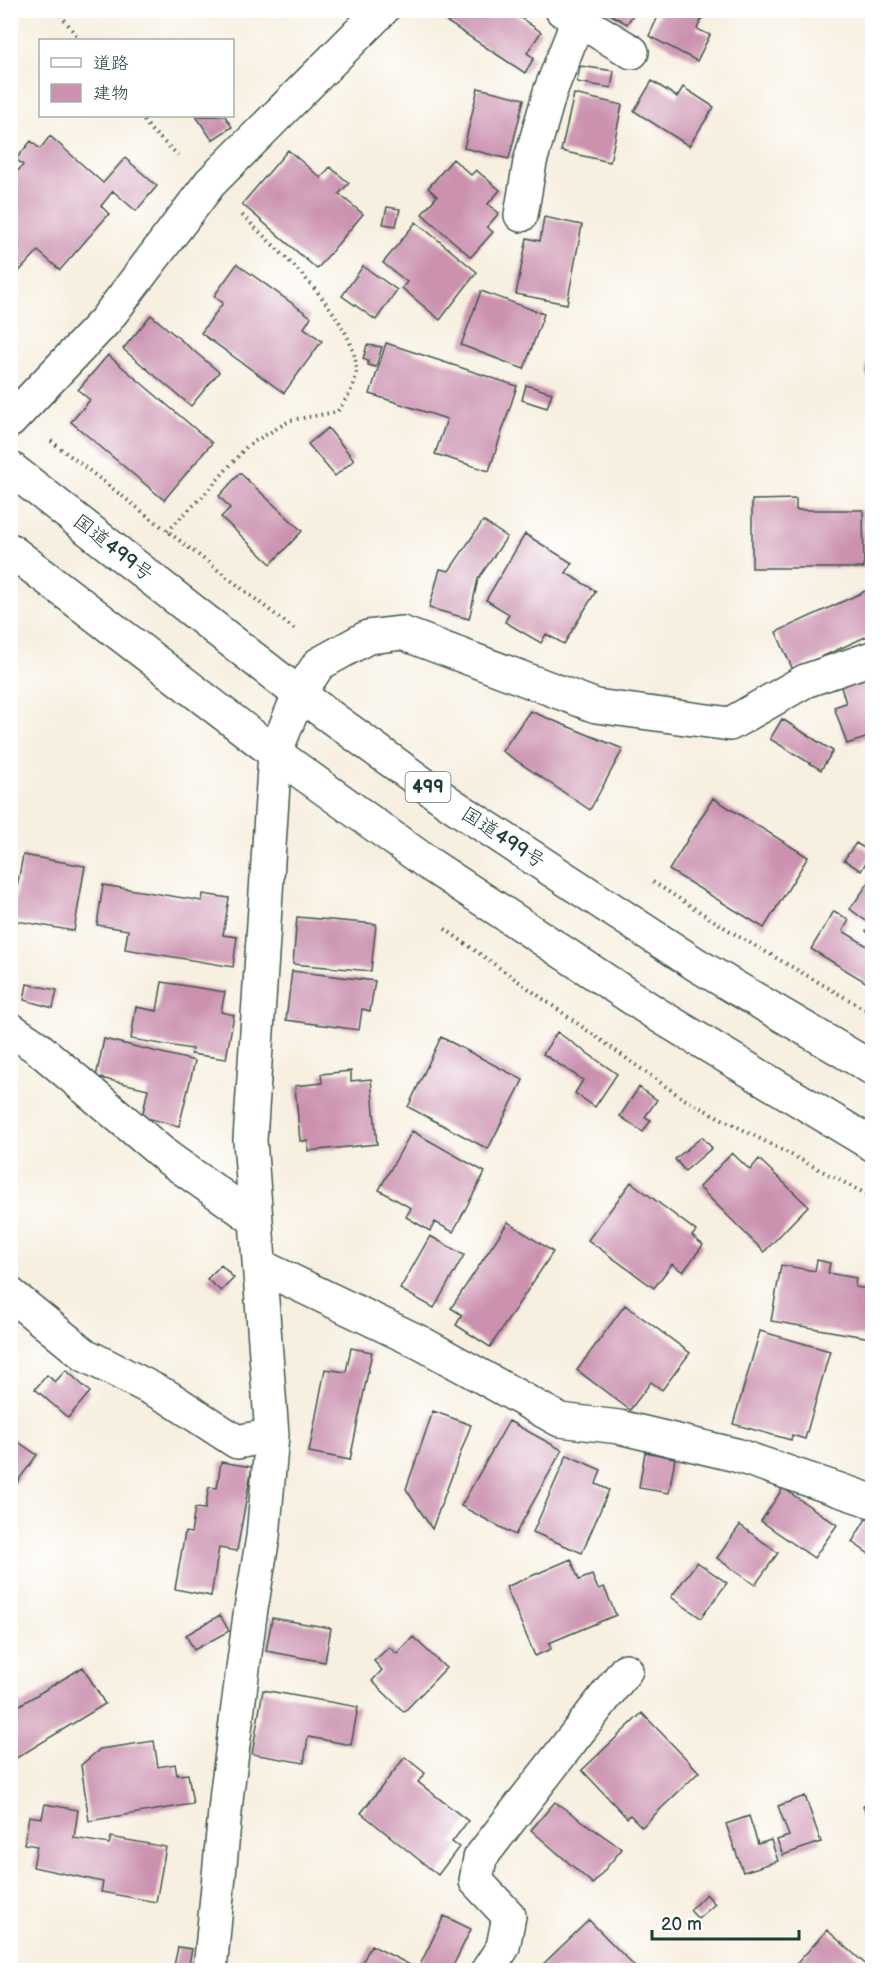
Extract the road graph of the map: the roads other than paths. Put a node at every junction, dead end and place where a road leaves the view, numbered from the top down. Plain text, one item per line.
1 (382, 10) edge
2 (570, 15) edge
3 (632, 52) dead end
4 (521, 215) dead end
5 (14, 418) edge
6 (10, 468) edge
7 (10, 550) edge
8 (873, 658) edge
9 (299, 693) junction
10 (275, 753) junction
11 (10, 1029) edge
12 (873, 1068) edge
13 (873, 1144) edge
14 (256, 1220) junction
15 (260, 1266) junction
16 (10, 1294) edge
17 (272, 1435) junction
18 (873, 1501) edge
19 (626, 1670) dead end
20 (210, 1971) edge
21 (488, 1971) edge

1 - 5 main road
2 - 3 main road
2 - 4 main road
6 - 9 main road, 国道499号 / 499
7 - 10 main road
8 - 9 main road
9 - 10 main road
9 - 12 main road, 国道499号 / 499
10 - 13 main road
10 - 14 main road
11 - 14 main road
14 - 15 main road
15 - 17 main road
15 - 18 main road
16 - 17 main road
17 - 20 main road
19 - 21 main road

